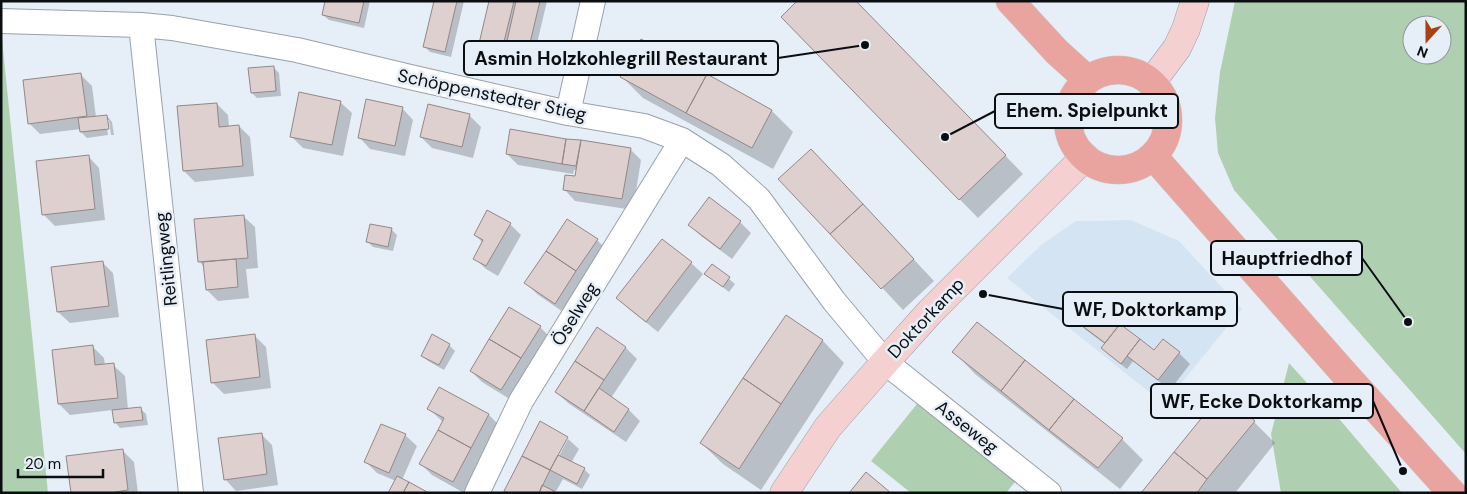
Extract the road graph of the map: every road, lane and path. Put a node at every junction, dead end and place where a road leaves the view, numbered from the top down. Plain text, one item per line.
1 (593, 1) edge
2 (1010, 1) edge
3 (1195, 1) edge
4 (5, 14) edge
5 (141, 25) junction
6 (1088, 80) junction
7 (1152, 83) junction
8 (568, 113) junction
9 (682, 140) junction
10 (1153, 156) junction
11 (1085, 158) junction
12 (884, 362) junction
13 (191, 493) edge
14 (477, 493) edge
15 (784, 493) edge
16 (1049, 493) edge
17 (1452, 493) edge

1 - 8 street
2 - 6 main road
3 - 7 street
4 - 5 street, Schöppenstedter Stieg
5 - 8 street, Schöppenstedter Stieg
5 - 13 street, Reitlingweg
6 - 7 main road
6 - 11 main road
7 - 10 main road
8 - 9 street, Schöppenstedter Stieg
9 - 12 street, Schöppenstedter Stieg
9 - 14 street, Öselweg
10 - 11 main road
10 - 17 main road
11 - 12 street, Doktorkamp
12 - 15 street, Doktorkamp
12 - 16 street, Asseweg

